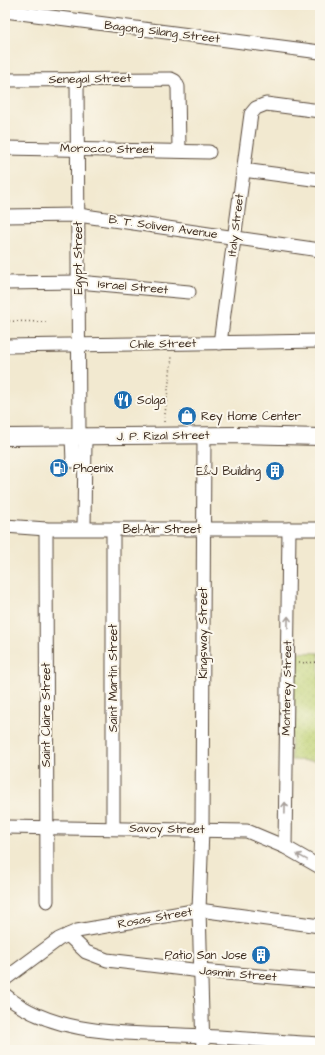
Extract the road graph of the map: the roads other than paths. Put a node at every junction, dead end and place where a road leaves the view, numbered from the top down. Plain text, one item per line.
1 (5, 11) edge
2 (320, 52) edge
3 (77, 79) junction
4 (5, 80) edge
5 (320, 111) edge
6 (5, 148) edge
7 (78, 148) junction
8 (179, 150) junction
9 (209, 152) dead end
10 (243, 170) junction
11 (320, 180) edge
12 (78, 215) junction
13 (5, 216) edge
14 (235, 237) junction
15 (320, 250) edge
16 (78, 282) junction
17 (5, 283) edge
18 (189, 292) dead end
19 (320, 341) edge
20 (220, 343) junction
21 (5, 346) edge
22 (79, 346) junction
23 (204, 436) junction
24 (5, 437) edge
25 (320, 437) edge
26 (79, 438) junction
27 (5, 526) edge
28 (46, 528) junction
29 (84, 528) junction
30 (113, 528) junction
31 (203, 528) junction
32 (289, 529) junction
33 (320, 529) edge
34 (5, 827) edge
35 (46, 827) junction
36 (113, 828) junction
37 (202, 830) junction
38 (285, 847) junction
39 (320, 867) edge
40 (47, 901) dead end
41 (200, 910) junction
42 (320, 926) edge
43 (68, 935) junction
44 (201, 971) junction
45 (5, 979) edge
46 (320, 981) edge
47 (5, 995) edge
48 (203, 1036) junction
49 (320, 1044) edge
50 (203, 1050) edge

1 - 2 street, Bagong Silang Street
3 - 4 street, Senegal Street
3 - 7 street, Egypt Street
3 - 8 street, Senegal Street
5 - 10 street, Italy Street
6 - 7 street, Morocco Street
7 - 8 street, Morocco Street
7 - 12 street, Egypt Street
8 - 9 street, Morocco Street
10 - 11 street
10 - 14 street, Italy Street
12 - 13 street, B. T. Soliven Avenue
12 - 14 street, B. T. Soliven Avenue
12 - 16 street, Egypt Street
14 - 15 street, B. T. Soliven Avenue
14 - 20 street, Italy Street
16 - 17 street, Israel Street
16 - 18 street, Israel Street
16 - 22 street, Egypt Street
19 - 20 street, Chile Street
20 - 22 street, Chile Street
21 - 22 street, Chile Street
22 - 26 street, Egypt Street
23 - 25 main road, J. P. Rizal Street
23 - 26 main road, J. P. Rizal Street
23 - 31 street, Kingsway Street
24 - 26 main road, J. P. Rizal Street
26 - 29 street, Egypt Street
27 - 28 street, Bel-Air Street
28 - 29 street, Bel-Air Street
28 - 35 street, Saint Claire Street
29 - 30 street, Bel-Air Street
30 - 31 street, Bel-Air Street
30 - 36 street, Saint Martin Street
31 - 32 street, Bel-Air Street
31 - 37 street, Kingsway Street
32 - 33 street, Bel-Air Street
38 -> 32 street, Monterey Street
34 - 35 street, Savoy Street
35 - 36 street, Savoy Street
35 - 40 street, Saint Claire Street
36 - 37 street, Savoy Street
37 - 38 street, Savoy Street
37 - 41 street, Kingsway Street
39 -> 38 street, Savoy Street
41 - 42 street, Rosas Street
41 - 43 street, Rosas Street
41 - 44 street, Kingsway Street
43 - 44 street, Jasmin Street
43 - 45 street, Rosas Street
44 - 46 street, Jasmin Street
44 - 48 street, Kingsway Street
47 - 48 street
48 - 49 street
48 - 50 street, Kingsway Street

